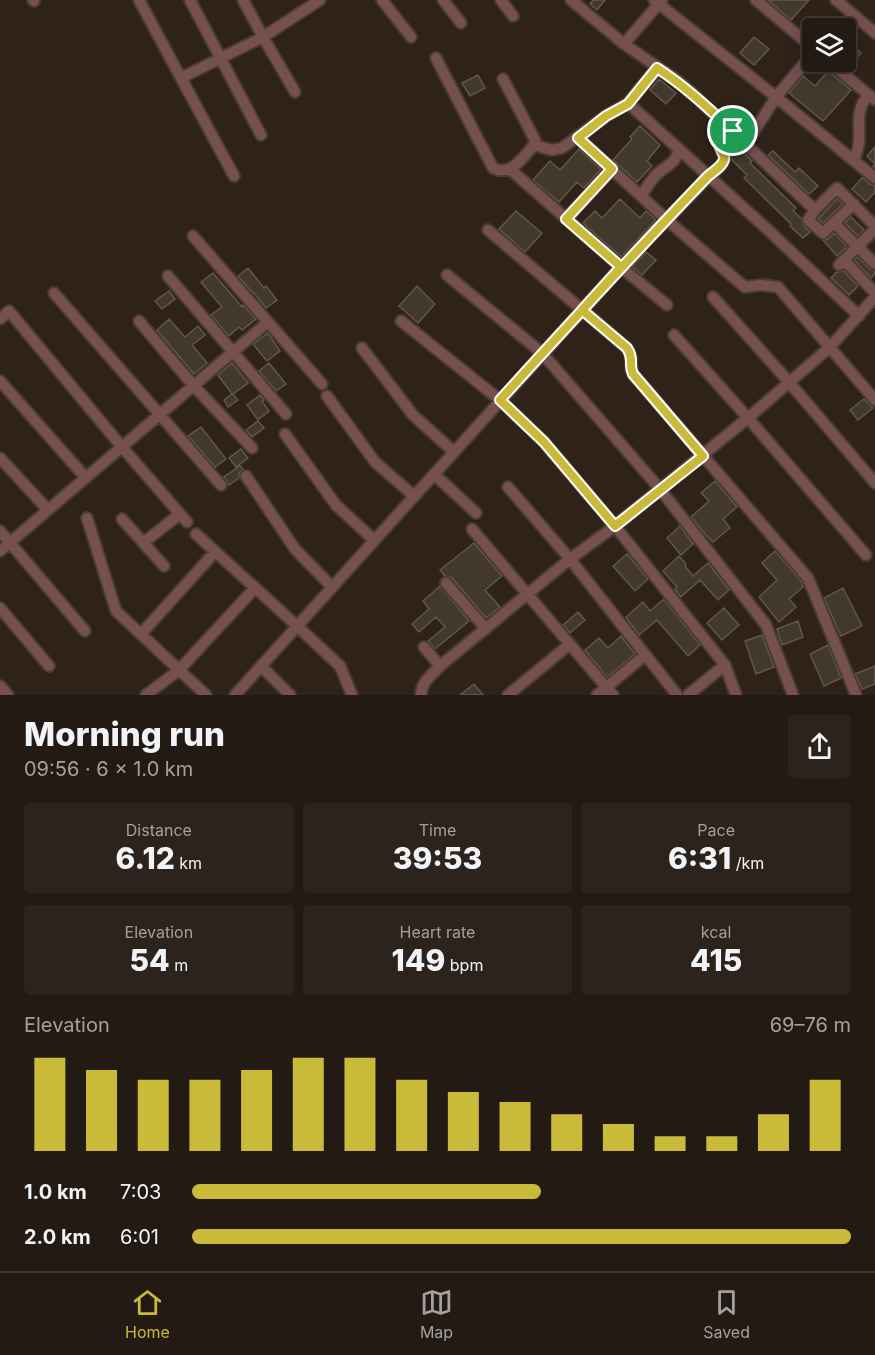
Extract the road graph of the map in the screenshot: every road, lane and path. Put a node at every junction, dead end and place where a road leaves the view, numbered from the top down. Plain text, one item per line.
1 (139, 0) edge
2 (190, 0) edge
3 (243, 0) edge
4 (320, 0) edge
5 (382, 0) edge
6 (443, 0) edge
7 (501, 0) edge
8 (571, 0) edge
9 (756, 0) edge
10 (836, 0) edge
11 (658, 1) edge
12 (513, 16) dead end
13 (854, 16) junction
14 (852, 18) edge
15 (461, 22) dead end
16 (875, 33) edge
17 (263, 37) junction
18 (411, 37) dead end
19 (802, 39) edge
20 (624, 44) junction
21 (222, 58) junction
22 (436, 58) dead end
23 (802, 66) edge
24 (657, 68) junction
25 (841, 72) edge
26 (181, 78) junction
27 (502, 79) dead end
28 (295, 92) dead end
29 (776, 97) junction
30 (872, 97) edge
31 (628, 104) junction
32 (733, 131) junction
33 (261, 135) dead end
34 (578, 138) junction
35 (746, 144) junction
36 (534, 145) junction
37 (680, 150) junction
38 (854, 162) junction
39 (612, 169) junction
40 (511, 170) junction
41 (234, 176) dead end
42 (708, 176) junction
43 (875, 178) edge
44 (641, 196) junction
45 (854, 204) junction
46 (814, 210) junction
47 (566, 219) junction
48 (666, 219) junction
49 (834, 223) junction
50 (875, 227) edge
51 (488, 230) dead end
52 (193, 236) dead end
53 (857, 247) junction
54 (875, 264) edge
55 (621, 267) junction
56 (447, 275) dead end
57 (168, 276) dead end
58 (54, 293) dead end
59 (875, 295) edge
60 (713, 297) dead end
61 (667, 305) dead end
62 (582, 310) junction
63 (859, 316) junction
64 (0, 319) edge
65 (139, 321) dead end
66 (402, 321) dead end
67 (268, 322) junction
68 (674, 335) dead end
69 (830, 347) junction
70 (362, 348) dead end
71 (233, 352) junction
72 (542, 353) junction
73 (0, 381) edge
74 (789, 382) junction
75 (322, 384) dead end
76 (193, 385) junction
77 (327, 396) dead end
78 (500, 400) junction
79 (875, 400) edge
80 (160, 414) junction
81 (286, 414) dead end
82 (748, 418) junction
83 (285, 435) dead end
84 (122, 447) junction
85 (252, 448) dead end
86 (454, 452) junction
87 (703, 456) junction
88 (0, 458) edge
89 (434, 474) junction
90 (246, 476) dead end
91 (86, 478) junction
92 (875, 483) edge
93 (221, 485) dead end
94 (508, 487) dead end
95 (660, 489) junction
96 (414, 496) junction
97 (48, 510) junction
98 (476, 513) dead end
99 (87, 518) dead end
100 (122, 519) dead end
101 (615, 526) junction
102 (472, 529) dead end
103 (0, 531) edge
104 (196, 534) dead end
105 (374, 540) junction
106 (10, 542) junction
107 (143, 543) junction
108 (0, 551) edge
109 (215, 552) junction
110 (866, 555) dead end
111 (570, 560) junction
112 (164, 566) dead end
113 (446, 583) dead end
114 (332, 587) junction
115 (255, 588) junction
116 (528, 594) junction
117 (0, 608) edge
118 (297, 626) junction
119 (486, 629) junction
120 (85, 631) dead end
121 (141, 634) junction
122 (570, 644) junction
123 (424, 647) dead end
124 (645, 655) junction
125 (724, 665) junction
126 (49, 666) dead end
127 (261, 666) junction
128 (440, 666) junction
129 (179, 670) junction
130 (0, 686) edge
131 (610, 691) edge
132 (8, 695) edge
133 (146, 695) edge
134 (207, 695) edge
135 (235, 695) edge
136 (290, 695) edge
137 (352, 695) edge
138 (421, 695) edge
139 (507, 695) edge
140 (597, 695) edge
141 (677, 695) edge
142 (688, 695) edge
143 (736, 695) edge
144 (793, 695) edge
145 (856, 695) edge

1 - 26 street
2 - 21 street
3 - 17 street
4 - 17 street
5 - 18 street
6 - 15 street
7 - 12 street
8 - 20 street
9 - 19 street
10 - 13 street
11 - 20 street
11 - 29 street
13 - 14 street
13 - 16 street
17 - 21 street
17 - 28 street
20 - 24 street
21 - 26 street
21 - 33 street
22 - 40 street
23 - 29 street
24 - 31 street
24 - 32 street
25 - 30 street
26 - 41 street
27 - 36 street
29 - 35 street
29 - 38 street
30 - 38 street
31 - 34 street
31 - 37 street
32 - 35 street
32 - 42 street
34 - 36 street
34 - 39 street
35 - 46 street
36 - 40 street
37 - 42 street
37 - 44 street
38 - 43 street
39 - 44 street
39 - 47 street
40 - 47 street
42 - 48 street
42 - 63 street
44 - 48 street
45 - 46 street
45 - 49 street
45 - 50 street
46 - 49 street
47 - 55 street
48 - 55 street
48 - 69 street
49 - 53 street
50 - 53 street
51 - 62 street
52 - 67 street
53 - 54 street
53 - 59 street
55 - 61 street
55 - 62 street
56 - 72 street
57 - 71 street
58 - 80 street
59 - 63 street
60 - 74 street
62 - 72 street
62 - 87 street
63 - 69 street
64 - 84 street
65 - 76 street
66 - 78 street
67 - 71 street
67 - 75 street
68 - 82 street
69 - 74 street
69 - 79 street
70 - 86 street
71 - 76 street
71 - 81 street
72 - 78 street
72 - 95 street
73 - 91 street
74 - 82 street
74 - 92 street
76 - 80 street
76 - 85 street
77 - 96 street
78 - 86 street
78 - 101 street
80 - 84 street
80 - 93 street
82 - 87 street
82 - 110 street
83 - 105 street
84 - 91 street
84 - 107 street
86 - 89 street
87 - 95 street
87 - 145 street
88 - 97 street
89 - 96 street
89 - 98 street
90 - 114 street
91 - 97 street
94 - 111 street
95 - 101 street
95 - 144 street
96 - 105 street
97 - 106 street
99 - 121 street
100 - 107 street
101 - 111 street
101 - 125 street
102 - 116 street
103 - 106 street
104 - 109 street
105 - 114 street
106 - 108 street
106 - 120 street
107 - 112 street
109 - 115 street
109 - 121 street
111 - 116 street
111 - 124 street
113 - 119 street
114 - 118 street
115 - 118 street
115 - 129 street
116 - 119 street
116 - 122 street
117 - 126 street
118 - 127 street
118 - 137 street
119 - 128 street
121 - 129 street
122 - 131 street
122 - 139 street
123 - 128 street
124 - 131 street
124 - 141 street
125 - 142 street
125 - 143 street
127 - 135 street
127 - 136 street
128 - 138 street
129 - 133 street
129 - 134 street
130 - 132 street
131 - 140 street

